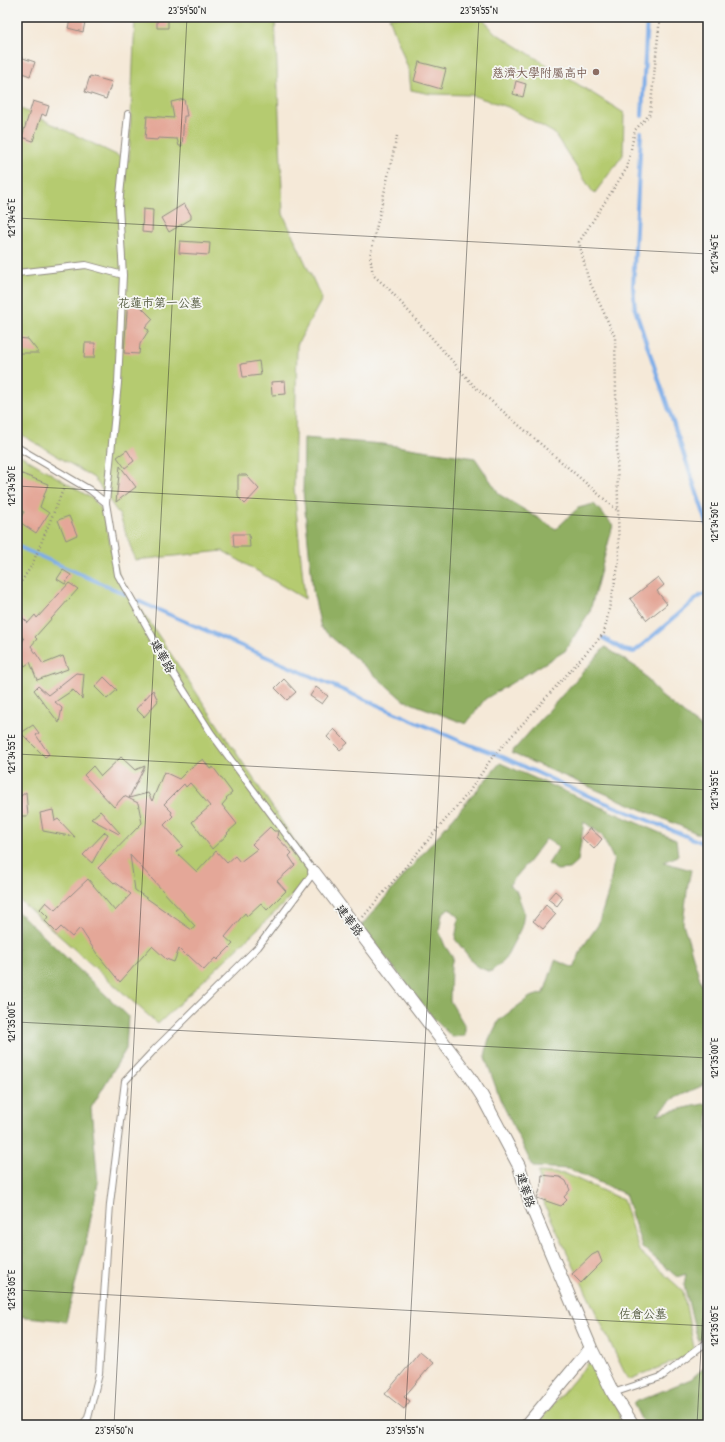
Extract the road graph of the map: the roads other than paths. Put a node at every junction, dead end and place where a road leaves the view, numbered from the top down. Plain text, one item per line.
1 (128, 114) dead end
2 (17, 273) edge
3 (123, 275) junction
4 (17, 447) edge
5 (106, 503) junction
6 (314, 872) junction
7 (708, 1341) edge
8 (591, 1348) junction
9 (613, 1393) junction
10 (82, 1425) edge
11 (527, 1425) edge
12 (632, 1425) edge

1 - 3 lane, 建華路
2 - 3 lane
3 - 5 lane, 建華路
4 - 5 lane
5 - 6 lane, 建華路
6 - 8 street, 建華路
6 - 10 lane
7 - 9 lane
8 - 9 street, 建華路
8 - 11 street
9 - 12 street, 建華路

